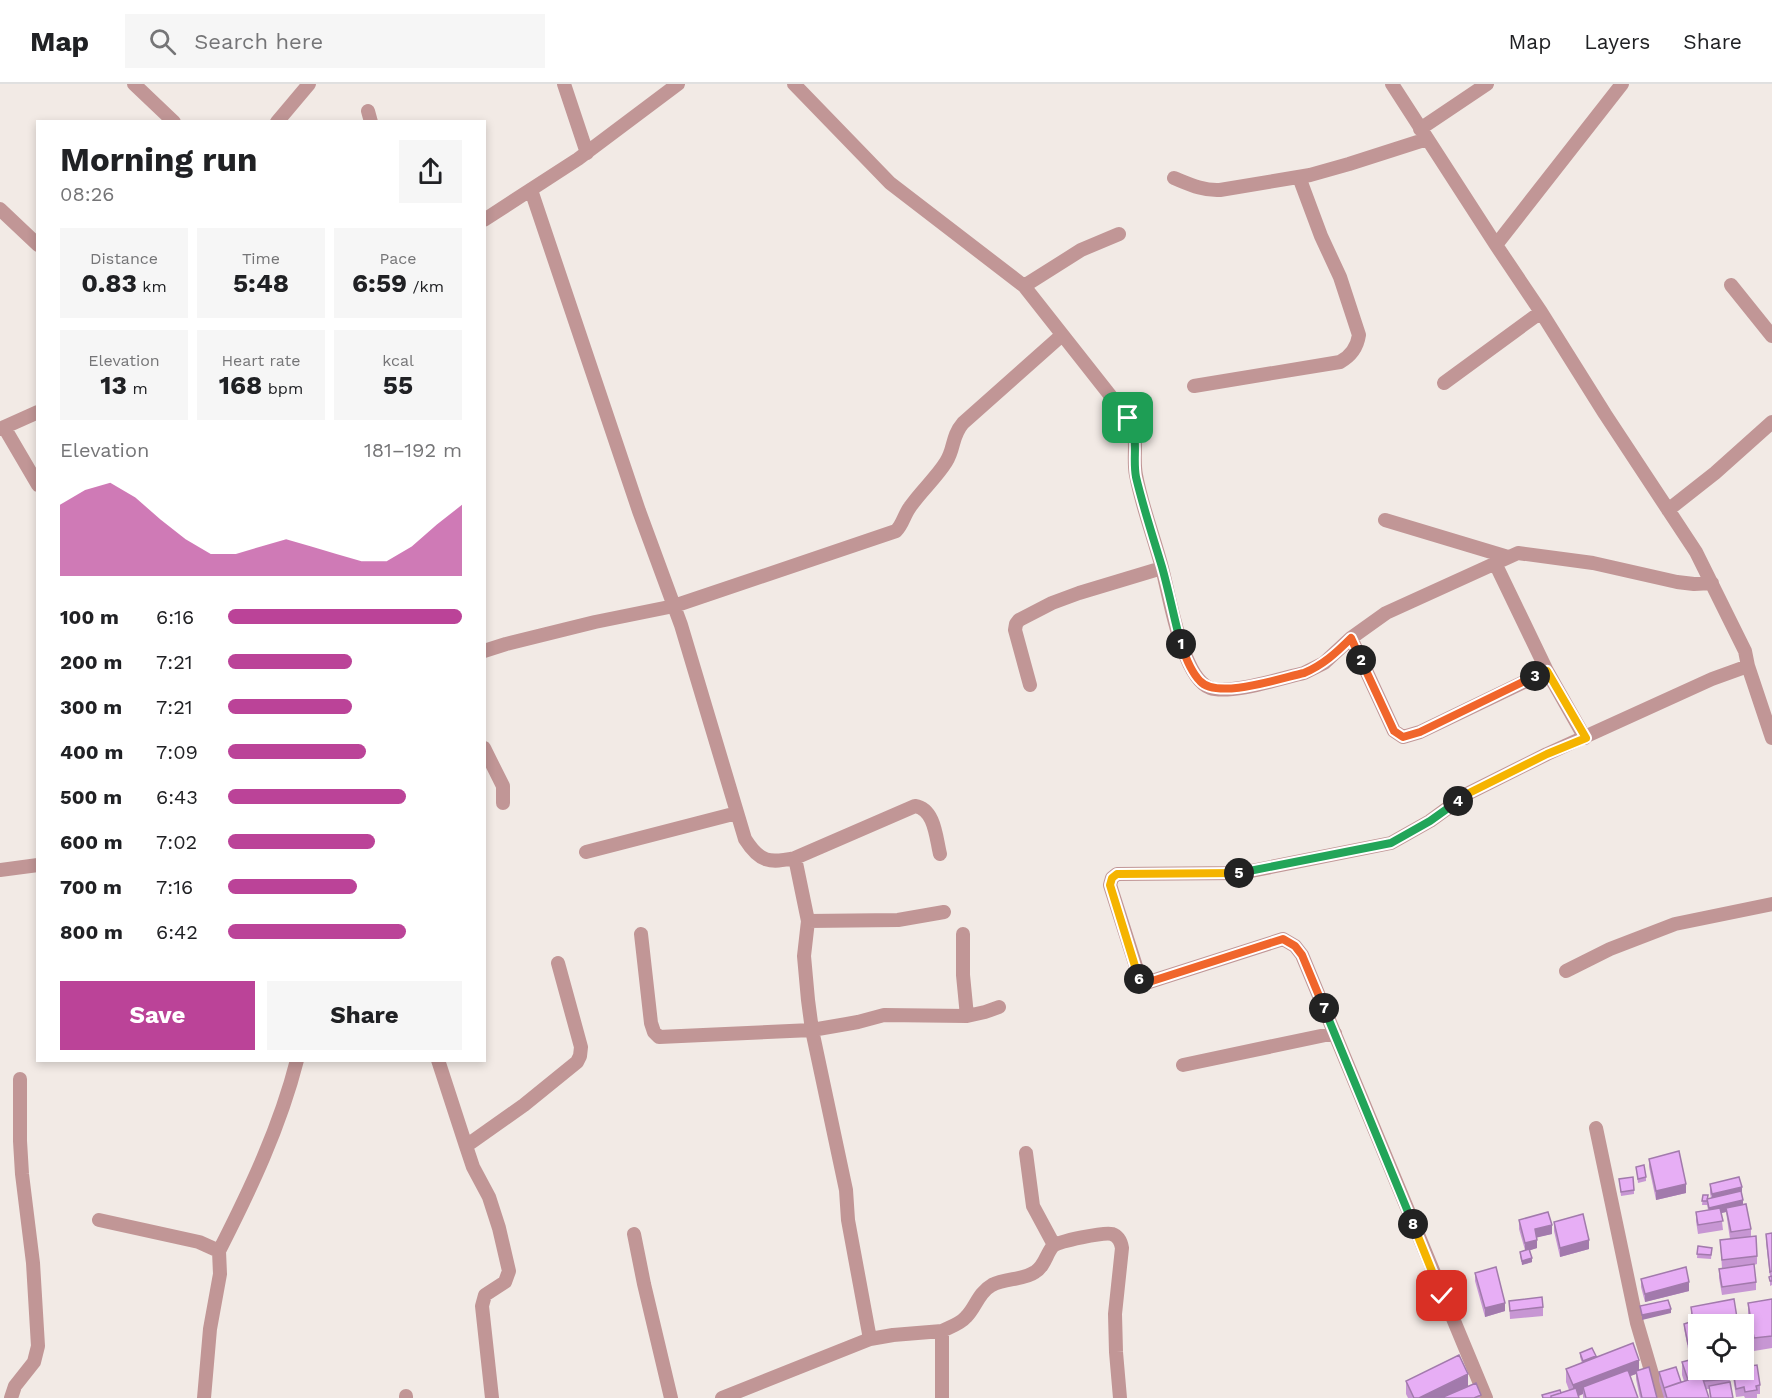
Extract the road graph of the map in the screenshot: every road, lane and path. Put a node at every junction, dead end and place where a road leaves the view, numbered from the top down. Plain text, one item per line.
1 (134, 84) edge
2 (309, 84) edge
3 (564, 84) edge
4 (678, 84) edge
5 (794, 84) edge
6 (1392, 84) edge
7 (1487, 84) edge
8 (1622, 84) edge
9 (172, 120) edge
10 (279, 120) edge
11 (1423, 134) junction
12 (587, 153) junction
13 (1299, 177) junction
14 (1174, 178) dead end
15 (531, 190) junction
16 (0, 209) edge
17 (486, 219) edge
18 (1119, 234) dead end
19 (36, 243) edge
20 (1496, 244) junction
21 (1731, 285) dead end
22 (1024, 286) junction
23 (1541, 312) junction
24 (1062, 335) junction
25 (1772, 336) edge
26 (1444, 383) dead end
27 (1194, 386) dead end
28 (36, 413) edge
29 (1772, 422) edge
30 (2, 428) edge
31 (36, 482) edge
32 (1668, 510) junction
33 (1386, 520) dead end
34 (1501, 560) junction
35 (1162, 568) junction
36 (1712, 583) junction
37 (674, 606) junction
38 (1351, 638) junction
39 (486, 650) edge
40 (1748, 666) junction
41 (1547, 671) junction
42 (1030, 685) dead end
43 (1586, 738) junction
44 (1772, 738) edge
45 (486, 752) edge
46 (503, 803) dead end
47 (737, 813) junction
48 (586, 852) dead end
49 (940, 854) dead end
50 (795, 858) junction
51 (36, 865) edge
52 (0, 870) edge
53 (1772, 904) edge
54 (944, 912) dead end
55 (808, 921) junction
56 (640, 934) dead end
57 (963, 934) dead end
58 (558, 963) dead end
59 (1566, 971) dead end
60 (999, 1007) dead end
61 (967, 1016) junction
62 (812, 1030) junction
63 (1335, 1033) junction
64 (296, 1062) edge
65 (439, 1062) edge
66 (1183, 1065) dead end
67 (20, 1079) dead end
68 (1596, 1128) dead end
69 (466, 1146) junction
70 (1026, 1153) dead end
71 (99, 1220) dead end
72 (634, 1234) dead end
73 (1054, 1245) junction
74 (219, 1251) junction
75 (942, 1331) junction
76 (870, 1339) junction
77 (11, 1398) edge
78 (204, 1398) edge
79 (492, 1398) edge
80 (671, 1398) edge
81 (722, 1398) edge
82 (942, 1398) edge
83 (1120, 1398) edge
84 (1486, 1398) edge
85 (1659, 1398) edge

1 - 9 street
2 - 10 street
3 - 12 street
4 - 12 street
5 - 22 street
6 - 11 street
7 - 11 street
8 - 20 street
11 - 13 street
11 - 20 street
12 - 15 street
13 - 14 street
13 - 27 street
15 - 17 street
15 - 37 street
16 - 19 street
18 - 22 street
20 - 23 street
21 - 25 street
22 - 24 street
23 - 26 street
23 - 32 street
24 - 35 street
24 - 37 street
28 - 30 street
29 - 32 street
30 - 31 street
32 - 36 street
33 - 34 street
34 - 36 street
34 - 38 street
34 - 41 street
35 - 38 street
35 - 42 street
36 - 40 street
37 - 39 street
37 - 47 street
38 - 41 street
40 - 43 street
40 - 44 street
41 - 43 street
43 - 63 street
45 - 46 street
47 - 48 street
47 - 50 street
49 - 50 street
50 - 55 street
51 - 52 street
53 - 59 street
54 - 55 street
55 - 62 street
56 - 62 street
57 - 61 street
58 - 69 street
60 - 61 street
61 - 62 street
62 - 76 street
63 - 66 street
63 - 84 street
64 - 74 street
65 - 69 street
67 - 77 street
68 - 85 street
69 - 79 street
70 - 73 street
71 - 74 street
72 - 80 street
73 - 75 street
73 - 83 street
74 - 78 street
75 - 76 street
75 - 82 street
76 - 81 street

